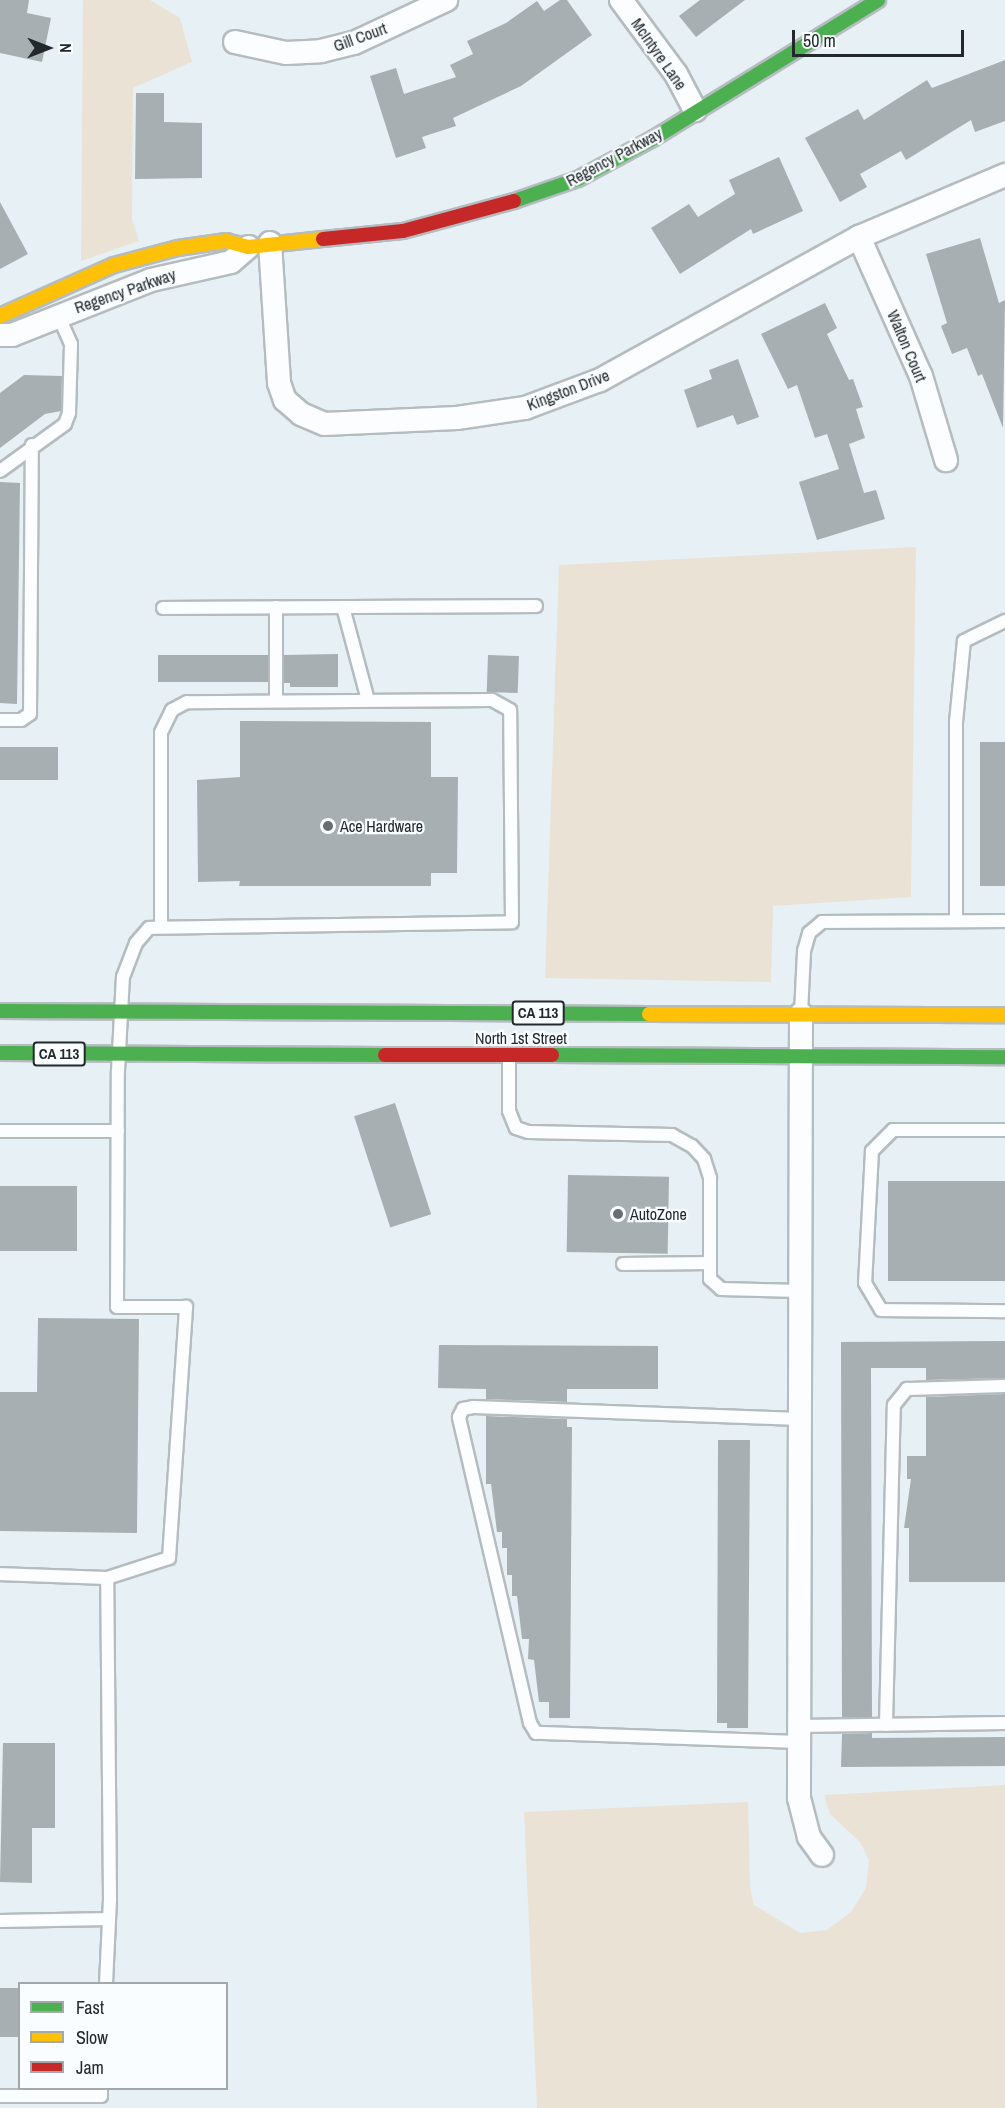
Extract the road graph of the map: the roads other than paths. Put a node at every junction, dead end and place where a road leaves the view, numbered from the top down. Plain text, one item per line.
1 (446, 0) edge
2 (621, 0) edge
3 (878, 0) edge
4 (235, 42) dead end
5 (695, 110) junction
6 (1005, 175) edge
7 (859, 237) junction
8 (270, 243) junction
9 (248, 247) junction
10 (58, 315) junction
11 (0, 316) edge
12 (0, 335) edge
13 (32, 445) junction
14 (946, 459) dead end
15 (0, 471) edge
16 (536, 606) dead end
17 (343, 607) junction
18 (163, 608) dead end
19 (276, 608) junction
20 (1005, 621) edge
21 (368, 700) junction
22 (276, 701) junction
23 (0, 720) edge
24 (956, 921) junction
25 (1005, 921) edge
26 (161, 927) junction
27 (0, 1011) edge
28 (120, 1011) junction
29 (801, 1014) junction
30 (1005, 1015) edge
31 (0, 1053) edge
32 (118, 1054) junction
33 (509, 1054) junction
34 (801, 1056) junction
35 (1005, 1057) edge
36 (1005, 1130) edge
37 (0, 1131) edge
38 (118, 1131) junction
39 (710, 1263) junction
40 (623, 1264) dead end
41 (800, 1291) junction
42 (1005, 1311) edge
43 (1005, 1386) edge
44 (800, 1419) junction
45 (0, 1574) edge
46 (107, 1578) junction
47 (1005, 1723) edge
48 (886, 1725) junction
49 (799, 1734) junction
50 (822, 1856) dead end
51 (109, 1919) junction
52 (0, 1921) edge
53 (106, 1982) edge
54 (0, 2096) edge
55 (102, 2098) edge

1 - 4 street, Gill Court
2 - 5 street, McIntyre Lane
3 - 5 main road, Regency Parkway
5 - 8 main road, Regency Parkway
6 - 7 street, Kingston Drive
7 - 8 street, Kingston Drive
7 - 14 street, Walton Court
8 - 9 main road, Regency Parkway
9 - 10 street, Regency Parkway
9 - 11 main road, Regency Parkway
10 - 12 street, Regency Parkway
10 - 13 lane
13 - 15 lane
13 - 23 lane
16 - 17 lane
17 - 19 lane
17 - 21 lane
18 - 19 lane
19 - 22 lane
20 - 24 lane
21 - 22 lane
21 - 26 lane
22 - 26 lane
24 - 25 lane
24 - 29 lane
26 - 28 lane
27 - 28 main road, North 1st Street / CA 113
28 - 29 main road, North 1st Street / CA 113
28 - 32 lane
29 - 30 main road, North 1st Street / CA 113
29 - 34 street
31 - 32 main road, North 1st Street / CA 113
32 - 33 main road, North 1st Street / CA 113
32 - 38 lane
33 - 34 main road, North 1st Street / CA 113
33 - 39 lane
34 - 35 main road, North 1st Street / CA 113
34 - 41 street
36 - 42 lane
37 - 38 lane
38 - 46 lane
39 - 40 lane
39 - 41 lane
41 - 44 street
43 - 48 lane
44 - 49 street
44 - 49 lane
45 - 46 lane
46 - 51 lane
47 - 48 lane
48 - 49 lane
49 - 50 street
51 - 52 lane
51 - 53 lane
54 - 55 lane

